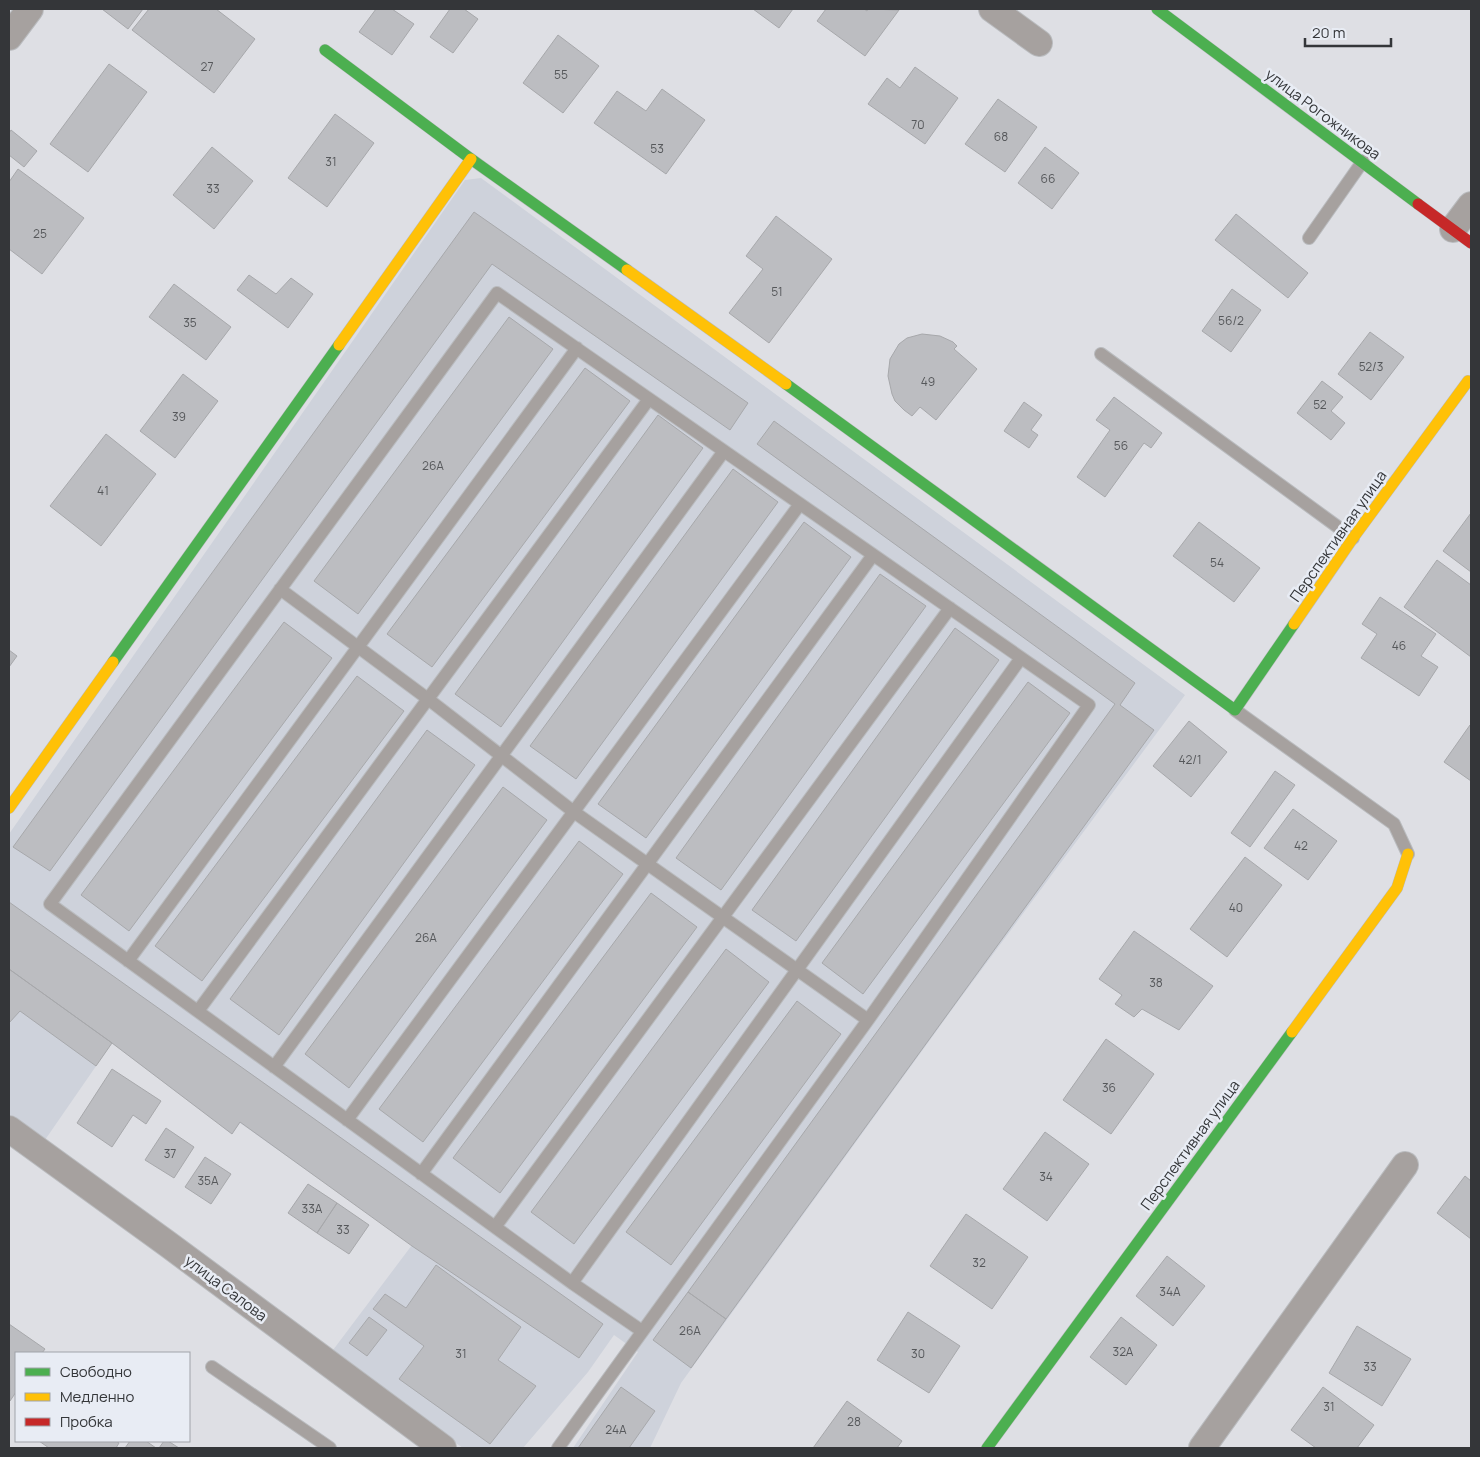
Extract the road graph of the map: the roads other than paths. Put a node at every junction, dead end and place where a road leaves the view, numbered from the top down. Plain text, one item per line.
1 (30, 9) edge
2 (992, 9) edge
3 (1157, 9) edge
4 (9, 37) edge
5 (1039, 43) dead end
6 (325, 50) dead end
7 (471, 159) junction
8 (1363, 162) junction
9 (1471, 205) edge
10 (1462, 236) edge
11 (1309, 238) dead end
12 (577, 348) junction
13 (1101, 354) dead end
14 (1468, 381) dead end
15 (649, 399) junction
16 (724, 451) junction
17 (800, 504) junction
18 (1354, 538) junction
19 (873, 555) junction
20 (280, 590) junction
21 (950, 608) junction
22 (358, 647) junction
23 (1021, 658) junction
24 (428, 699) junction
25 (1235, 710) junction
26 (502, 756) junction
27 (9, 808) edge
28 (574, 812) junction
29 (1408, 854) joint
30 (648, 864) junction
31 (723, 917) junction
32 (128, 961) junction
33 (797, 970) junction
34 (198, 1011) junction
35 (868, 1020) junction
36 (274, 1067) junction
37 (347, 1120) junction
38 (9, 1129) edge
39 (1405, 1164) dead end
40 (422, 1174) junction
41 (495, 1227) junction
42 (572, 1283) junction
43 (642, 1331) junction
44 (212, 1367) dead end
45 (330, 1448) edge
46 (443, 1448) edge
47 (558, 1448) edge
48 (986, 1448) edge
49 (1202, 1448) edge

1 - 4 street
2 - 5 street
3 - 8 street, улица Рогожникова
6 - 7 street
7 - 25 street
7 - 27 street
8 - 10 street, улица Рогожникова
8 - 11 lane
9 - 10 street
12 - 15 lane
12 - 20 lane
12 - 22 lane
13 - 18 lane
14 - 18 street, Перспективная улица
15 - 16 lane
15 - 24 lane
16 - 17 lane
16 - 26 lane
17 - 19 lane
17 - 28 lane
18 - 25 street, Перспективная улица
19 - 21 lane
19 - 30 lane
20 - 22 lane
20 - 32 lane
21 - 23 lane
21 - 31 lane
22 - 24 lane
22 - 32 lane
23 - 33 lane
23 - 35 lane
24 - 26 lane
24 - 34 lane
25 - 29 lane
26 - 28 lane
26 - 36 lane
28 - 30 lane
28 - 37 lane
29 - 48 street, Перспективная улица
30 - 31 lane
30 - 40 lane
31 - 33 lane
31 - 41 lane
32 - 34 lane
33 - 35 lane
33 - 42 lane
34 - 36 lane
35 - 43 lane
36 - 37 lane
37 - 40 lane
38 - 46 street, улица Салова
39 - 49 street
40 - 41 lane
41 - 42 lane
42 - 43 lane
43 - 47 lane
44 - 45 lane

